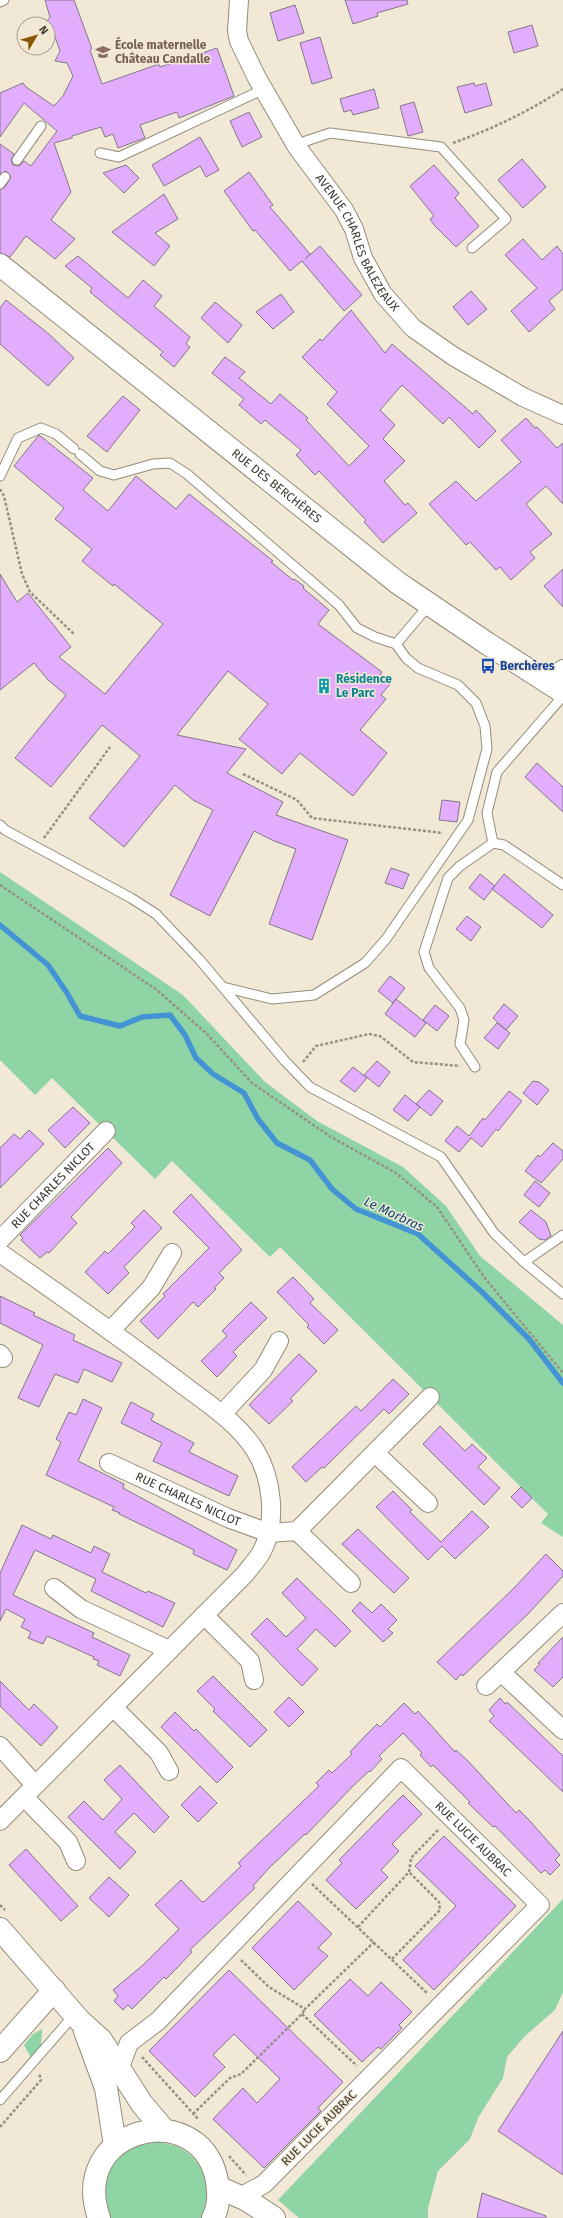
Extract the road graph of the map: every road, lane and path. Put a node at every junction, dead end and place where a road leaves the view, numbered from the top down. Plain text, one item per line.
1 (4, 0) edge
2 (239, 0) edge
3 (0, 2) edge
4 (264, 89) junction
5 (563, 89) edge
6 (41, 126) dead end
7 (441, 147) junction
8 (297, 148) junction
9 (100, 153) dead end
10 (17, 160) dead end
11 (472, 248) dead end
12 (0, 265) edge
13 (563, 415) edge
14 (0, 476) edge
15 (0, 489) edge
16 (429, 605) junction
17 (75, 635) dead end
18 (396, 644) junction
19 (559, 683) edge
20 (110, 747) dead end
21 (243, 774) dead end
22 (0, 825) edge
23 (459, 835) junction
24 (493, 843) junction
25 (38, 847) junction
26 (0, 885) edge
27 (563, 885) edge
28 (223, 987) junction
29 (474, 1068) joint
30 (295, 1072) junction
31 (106, 1131) dead end
32 (563, 1235) edge
33 (0, 1240) edge
34 (0, 1253) edge
35 (172, 1253) dead end
36 (524, 1262) junction
37 (563, 1294) edge
38 (110, 1331) junction
39 (280, 1341) dead end
40 (563, 1373) edge
41 (430, 1396) dead end
42 (222, 1414) junction
43 (375, 1453) junction
44 (109, 1463) dead end
45 (428, 1503) dead end
46 (297, 1531) junction
47 (269, 1532) junction
48 (351, 1583) dead end
49 (54, 1588) dead end
50 (563, 1613) edge
51 (204, 1615) junction
52 (170, 1650) junction
53 (501, 1672) junction
54 (254, 1680) dead end
55 (486, 1686) dead end
56 (113, 1707) junction
57 (563, 1730) edge
58 (0, 1746) edge
59 (169, 1771) dead end
60 (30, 1791) junction
61 (0, 1821) edge
62 (441, 1827) dead end
63 (76, 1861) dead end
64 (409, 1872) junction
65 (306, 1878) dead end
66 (0, 1905) edge
67 (5, 1922) edge
68 (358, 1927) junction
69 (374, 1942) junction
70 (242, 1955) dead end
71 (392, 1959) junction
72 (54, 1990) junction
73 (430, 1996) dead end
74 (305, 2009) junction
75 (302, 2014) junction
76 (78, 2018) junction
77 (130, 2042) junction
78 (0, 2051) edge
79 (32, 2063) junction
80 (120, 2067) junction
81 (360, 2070) dead end
82 (0, 2100) edge
83 (193, 2114) junction
84 (203, 2126) dead end
85 (0, 2127) edge
86 (165, 2131) junction
87 (115, 2145) junction
88 (228, 2154) dead end
89 (218, 2187) junction
90 (249, 2193) junction
91 (99, 2218) edge
92 (213, 2218) edge
93 (274, 2218) edge

1 - 3 lane
2 - 4 street, AVENUE CHARLES BALEZEAUX
4 - 8 street, AVENUE CHARLES BALEZEAUX
4 - 9 lane
5 - 7 path
6 - 10 lane
7 - 8 lane
7 - 11 lane
8 - 13 street, AVENUE CHARLES BALEZEAUX
12 - 16 street, RUE DES BERCHÈRES
14 - 18 lane
15 - 17 path
16 - 18 lane
16 - 19 street, RUE DES BERCHÈRES
18 - 23 lane
19 - 24 lane
20 - 25 path
21 - 23 path
22 - 25 lane
23 - 28 lane
24 - 27 lane
24 - 29 lane
25 - 28 lane
26 - 40 path
28 - 30 lane
29 - 30 path
30 - 36 lane
31 - 33 street, RUE CHARLES NICLOT
32 - 36 lane
34 - 38 street
35 - 38 street
36 - 37 lane
38 - 42 street
39 - 42 street
41 - 43 street
42 - 47 street
43 - 45 street
43 - 46 street
44 - 47 street, RUE CHARLES NICLOT
46 - 47 street, RUE CHARLES NICLOT
46 - 48 street
47 - 51 street
49 - 52 street
50 - 53 street
51 - 52 street
51 - 54 street
52 - 56 street
53 - 55 street
53 - 57 street
56 - 59 street
56 - 60 street
58 - 60 street
60 - 61 street
60 - 63 street
62 - 64 path
64 - 68 path
64 - 71 path
65 - 68 path
66 - 67 path
67 - 72 street
68 - 69 path
69 - 71 path
69 - 74 path
70 - 74 path
71 - 73 path
72 - 76 street
72 - 78 street
74 - 75 path
75 - 81 path
75 - 83 path
76 - 79 lane
76 - 80 street
76 - 87 street
77 - 80 street
77 - 83 path
77 - 90 street, RUE LUCIE AUBRAC
79 - 82 lane
79 - 85 path
80 - 86 street
83 - 84 path
86 - 87 street
86 - 89 street
87 - 91 street
88 - 90 path
89 - 90 street
89 - 92 street
90 - 93 street

